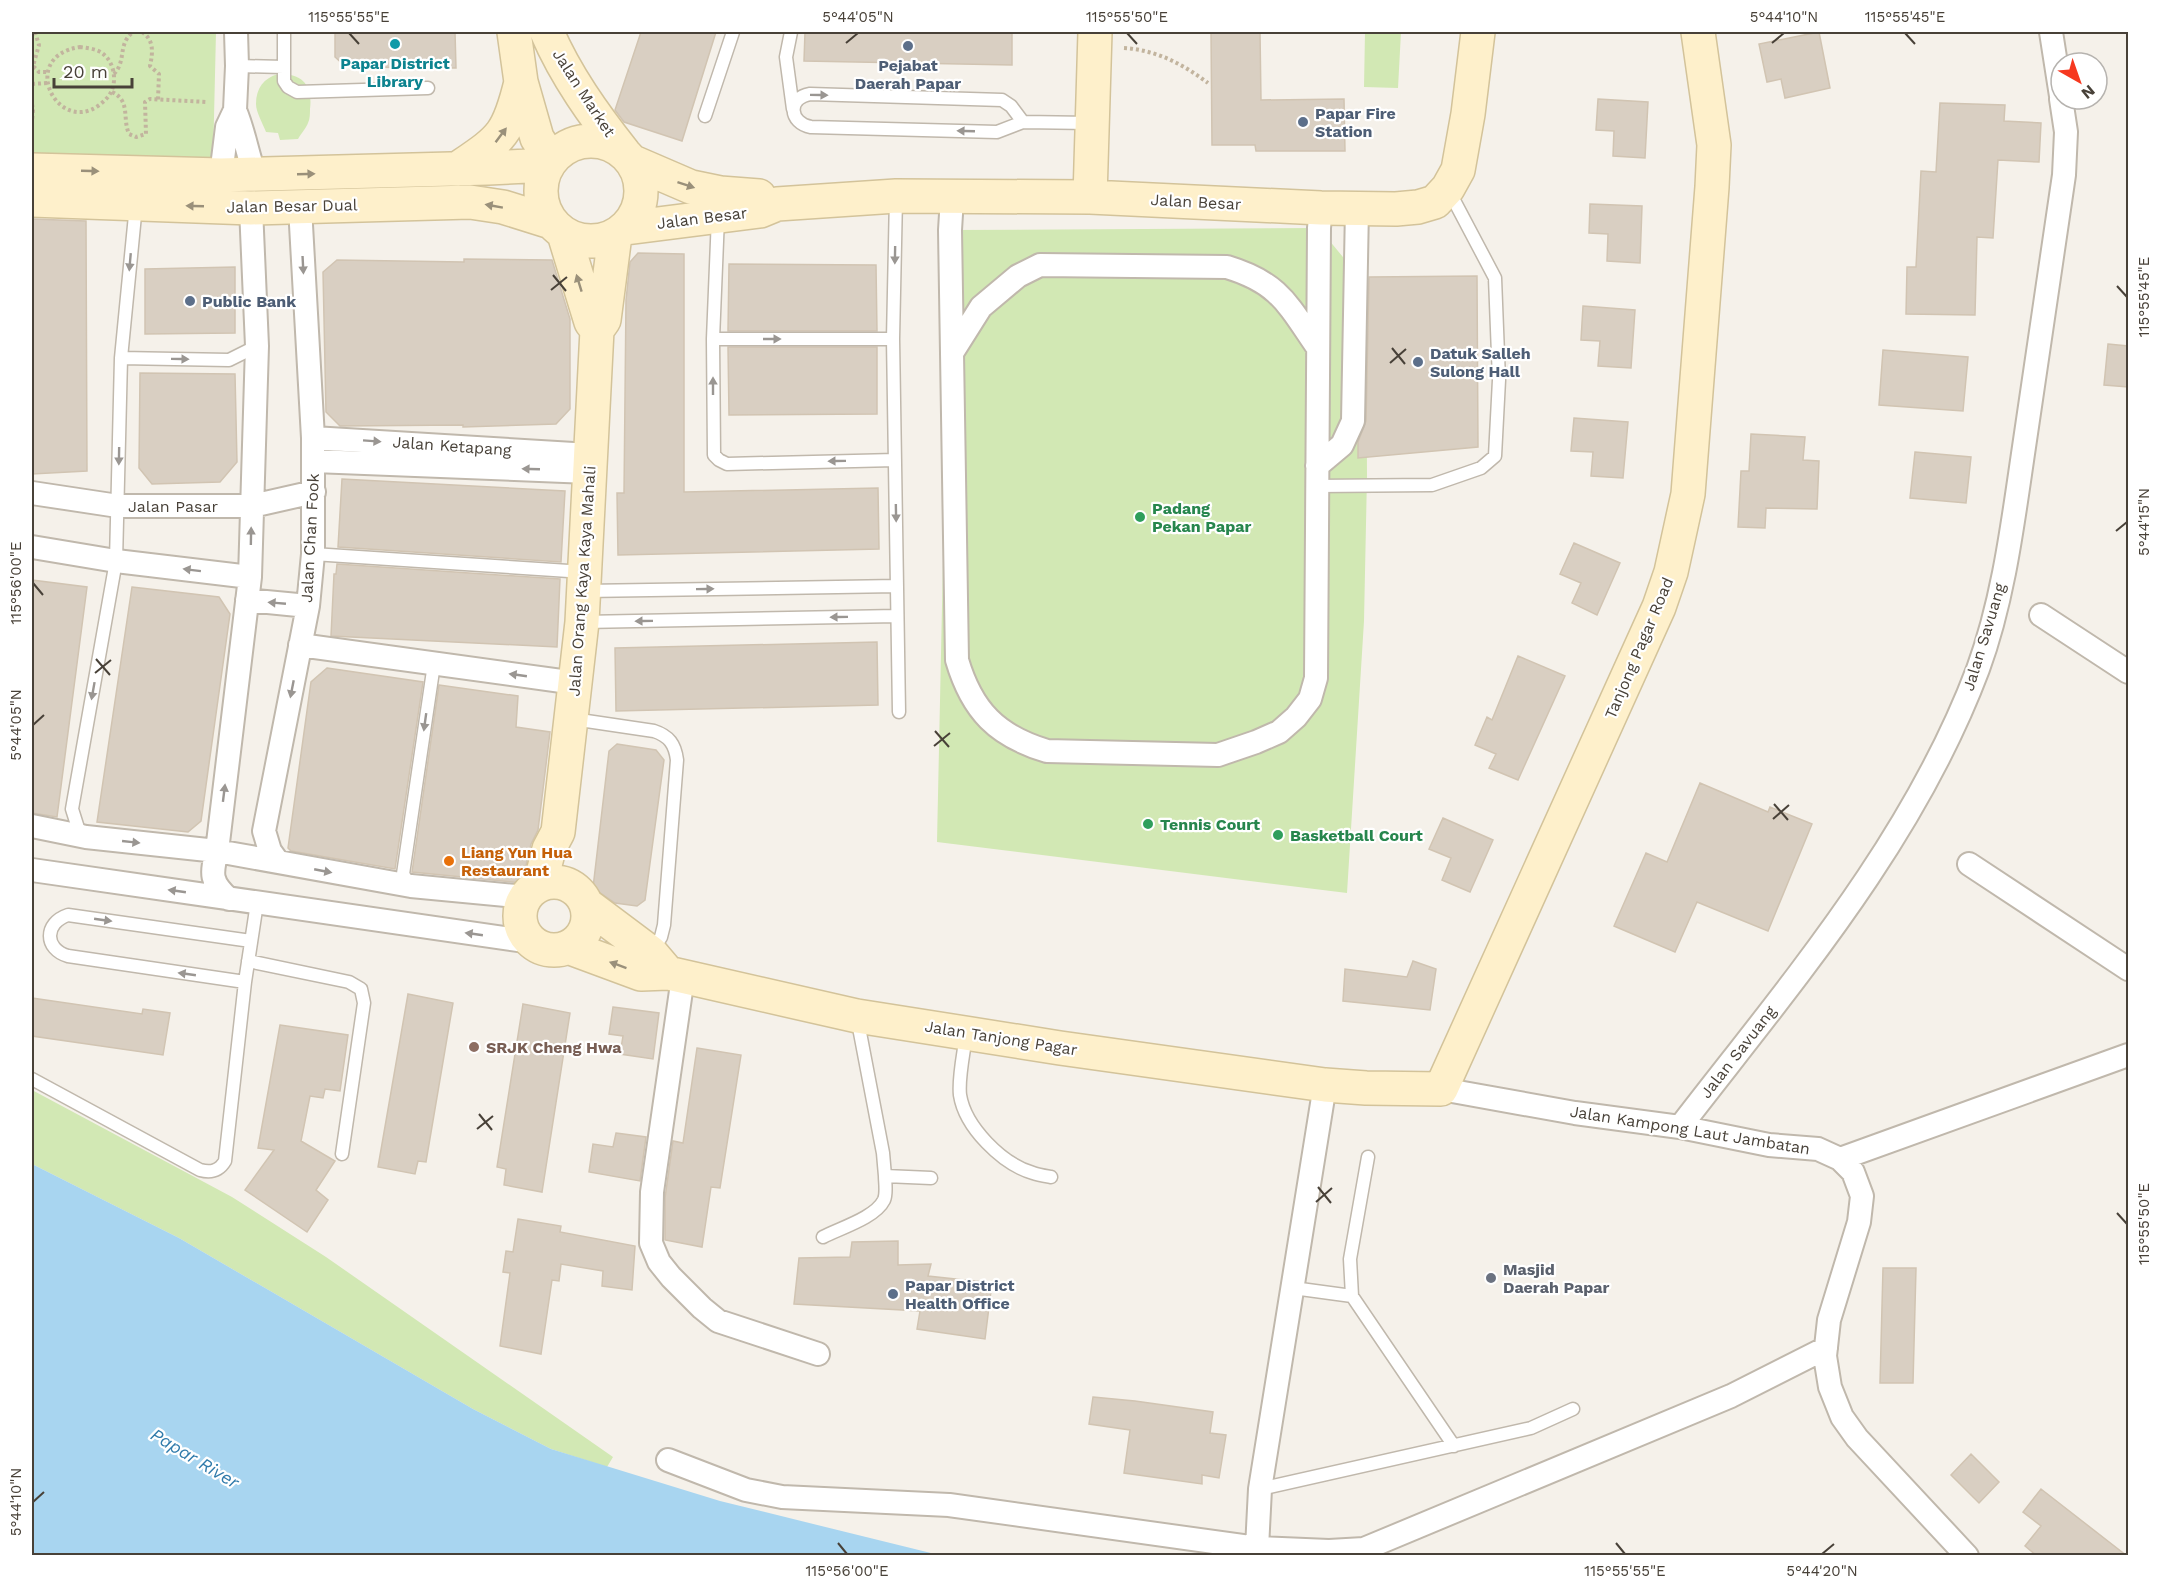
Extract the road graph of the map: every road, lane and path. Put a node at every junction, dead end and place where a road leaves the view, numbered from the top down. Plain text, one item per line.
1 (35, 32) edge
2 (133, 32) edge
3 (141, 32) edge
4 (236, 32) edge
5 (284, 32) edge
6 (514, 32) edge
7 (547, 32) edge
8 (733, 32) edge
9 (791, 32) edge
10 (1478, 32) edge
11 (1698, 32) edge
12 (2051, 32) edge
13 (1095, 38) edge
14 (2054, 51) edge
15 (237, 66) junction
16 (284, 67) junction
17 (48, 72) junction
18 (114, 74) junction
19 (521, 82) junction
20 (46, 83) junction
21 (1208, 83) dead end
22 (32, 84) edge
23 (428, 88) dead end
24 (112, 92) junction
25 (158, 100) junction
26 (207, 102) dead end
27 (32, 104) edge
28 (793, 109) junction
29 (235, 110) junction
30 (2063, 111) edge
31 (1015, 112) junction
32 (705, 116) dead end
33 (32, 122) edge
34 (1023, 122) junction
35 (1092, 123) junction
36 (1007, 129) junction
37 (628, 158) junction
38 (550, 163) junction
39 (457, 169) junction
40 (32, 170) edge
41 (221, 175) junction
42 (255, 175) junction
43 (1448, 188) junction
44 (896, 196) junction
45 (952, 198) junction
46 (1090, 198) junction
47 (32, 201) edge
48 (136, 204) junction
49 (777, 204) junction
50 (300, 207) junction
51 (251, 208) junction
52 (1321, 208) junction
53 (1357, 208) junction
54 (718, 215) junction
55 (557, 228) junction
56 (620, 232) junction
57 (597, 330) junction
58 (713, 339) junction
59 (893, 339) junction
60 (257, 346) junction
61 (1318, 348) junction
62 (952, 353) junction
63 (121, 358) junction
64 (313, 438) junction
65 (895, 460) junction
66 (314, 461) junction
67 (590, 463) junction
68 (1316, 476) junction
69 (314, 492) junction
70 (32, 493) edge
71 (118, 506) junction
72 (252, 506) junction
73 (32, 547) edge
74 (313, 554) junction
75 (116, 561) junction
76 (250, 577) junction
77 (897, 586) junction
78 (584, 595) junction
79 (248, 600) junction
80 (308, 606) junction
81 (2041, 615) dead end
82 (897, 616) junction
83 (300, 645) junction
84 (434, 664) junction
85 (2128, 672) edge
86 (576, 683) junction
87 (899, 712) dead end
88 (572, 719) junction
89 (32, 826) edge
90 (558, 832) junction
91 (86, 837) junction
92 (217, 851) junction
93 (278, 862) junction
94 (1969, 864) dead end
95 (32, 870) edge
96 (411, 886) junction
97 (533, 891) junction
98 (580, 896) junction
99 (229, 899) junction
100 (257, 903) junction
101 (251, 941) junction
102 (532, 942) junction
103 (568, 947) junction
104 (248, 962) junction
105 (667, 968) junction
106 (2128, 969) edge
107 (245, 982) junction
108 (857, 1016) junction
109 (966, 1033) junction
110 (2128, 1055) edge
111 (32, 1079) edge
112 (1325, 1085) junction
113 (1441, 1089) junction
114 (1680, 1128) junction
115 (342, 1154) dead end
116 (1368, 1157) dead end
117 (1840, 1159) junction
118 (885, 1176) junction
119 (1051, 1177) dead end
120 (931, 1178) dead end
121 (823, 1237) dead end
122 (1293, 1288) junction
123 (1352, 1296) junction
124 (1826, 1348) junction
125 (818, 1354) dead end
126 (1573, 1409) dead end
127 (1454, 1446) junction
128 (668, 1460) dead end
129 (1260, 1489) junction
130 (1257, 1548) junction
131 (1967, 1556) edge

1 - 17 path
2 - 18 path
3 - 25 path
4 - 15 street
5 - 16 lane
6 - 19 main road
7 - 37 main road, Jalan Market
8 - 32 lane
9 - 28 lane
10 - 43 main road
11 - 113 main road, Tanjong Pagar Road
12 - 14 street, Jalan Savuang
13 - 21 path
13 - 35 main road
15 - 16 lane
15 - 29 street
16 - 23 lane
17 - 18 path
17 - 20 path
18 - 24 path
19 - 38 main road
39 -> 19 main road
20 - 22 path
20 - 24 path
24 - 25 path
25 - 26 path
27 - 33 path
28 -> 31 lane
36 -> 28 lane
29 - 41 street
29 - 42 street
30 - 114 street, Jalan Savuang
31 - 34 lane
31 - 36 lane
34 - 35 lane
34 - 36 lane
35 - 46 main road
37 - 38 main road
37 -> 49 main road, Jalan Besar
37 - 56 main road
38 - 39 main road, Jalan Besar Dual
38 - 55 main road
42 -> 39 main road, Jalan Besar Dual
40 -> 41 main road, Jalan Besar Dual
41 - 42 main road, Jalan Besar Dual
43 - 53 main road, Jalan Besar
43 - 68 lane
44 - 45 main road, Jalan Besar
44 - 49 main road, Jalan Besar
44 -> 59 lane
45 - 46 main road, Jalan Besar
45 - 62 street
46 - 52 main road, Jalan Besar
47 - 48 main road, Jalan Besar Dual
51 -> 48 main road, Jalan Besar Dual
48 -> 63 lane
49 - 54 main road, Jalan Besar
50 - 51 main road, Jalan Besar Dual
55 -> 50 main road, Jalan Besar Dual
50 -> 64 street, Jalan Chan Fook
51 - 60 street
52 - 53 main road, Jalan Besar
52 - 61 street
53 - 68 street
54 - 56 main road, Jalan Besar
54 - 58 lane
55 - 56 main road
57 -> 55 main road, Jalan Orang Kaya Kaya Mahali
56 - 57 main road, Jalan Orang Kaya Kaya Mahali
57 - 67 main road, Jalan Orang Kaya Kaya Mahali
58 -> 59 lane
65 -> 58 lane
59 - 65 lane
63 -> 60 lane
60 - 72 street
61 - 62 street
61 - 68 street
62 - 68 street
63 -> 71 lane
64 - 66 street, Jalan Chan Fook
64 -> 67 street, Jalan Ketapang
65 -> 77 lane
67 -> 66 street, Jalan Ketapang
66 - 69 street, Jalan Chan Fook
67 - 78 main road, Jalan Orang Kaya Kaya Mahali
69 - 72 street, Jalan Pasar
69 - 74 street, Jalan Chan Fook
70 - 71 street, Jalan Pasar
71 - 72 street, Jalan Pasar
71 - 75 lane
76 -> 72 street
73 - 75 street
74 - 78 lane
74 - 80 street, Jalan Chan Fook
76 -> 75 street
75 -> 91 lane
76 - 79 street
78 -> 77 lane
77 - 82 lane
82 -> 78 lane
78 - 86 main road, Jalan Orang Kaya Kaya Mahali
80 -> 79 street
92 -> 79 street
80 - 83 street, Jalan Chan Fook
81 - 85 street
82 - 87 lane
83 - 84 street
83 -> 93 street, Jalan Chan Fook
86 -> 84 street
84 -> 96 lane
86 - 88 main road, Jalan Orang Kaya Kaya Mahali
88 - 90 main road, Jalan Orang Kaya Kaya Mahali
88 - 105 lane
89 - 91 street
90 - 97 main road, Jalan Orang Kaya Kaya Mahali
90 - 98 main road, Jalan Orang Kaya Kaya Mahali
91 -> 92 street
92 - 93 street
92 - 99 street
93 -> 96 street
94 - 106 street
99 -> 95 street
96 - 97 street
97 - 98 main road
97 - 102 main road
98 - 103 main road
98 - 105 main road
99 - 100 street
100 - 101 lane
102 -> 100 street
101 - 104 lane
107 -> 101 lane
102 - 103 main road
105 -> 103 main road, Jalan Tanjong Pagar
104 - 107 lane
104 - 115 lane
105 - 108 main road, Jalan Tanjong Pagar
105 - 125 street
107 - 111 lane
108 - 109 main road, Jalan Tanjong Pagar
108 - 118 lane
109 - 112 main road, Jalan Tanjong Pagar
109 - 119 lane
110 - 117 street
112 - 113 main road, Jalan Tanjong Pagar
112 - 122 street
113 - 114 street, Jalan Kampong Laut Jambatan
114 - 117 street, Jalan Kampong Laut Jambatan
116 - 123 lane
117 - 124 street
118 - 120 lane
118 - 121 lane
122 - 123 lane
122 - 129 street
123 - 127 lane
124 - 130 street
124 - 131 street
126 - 127 lane
127 - 129 lane
128 - 130 street
129 - 130 street

